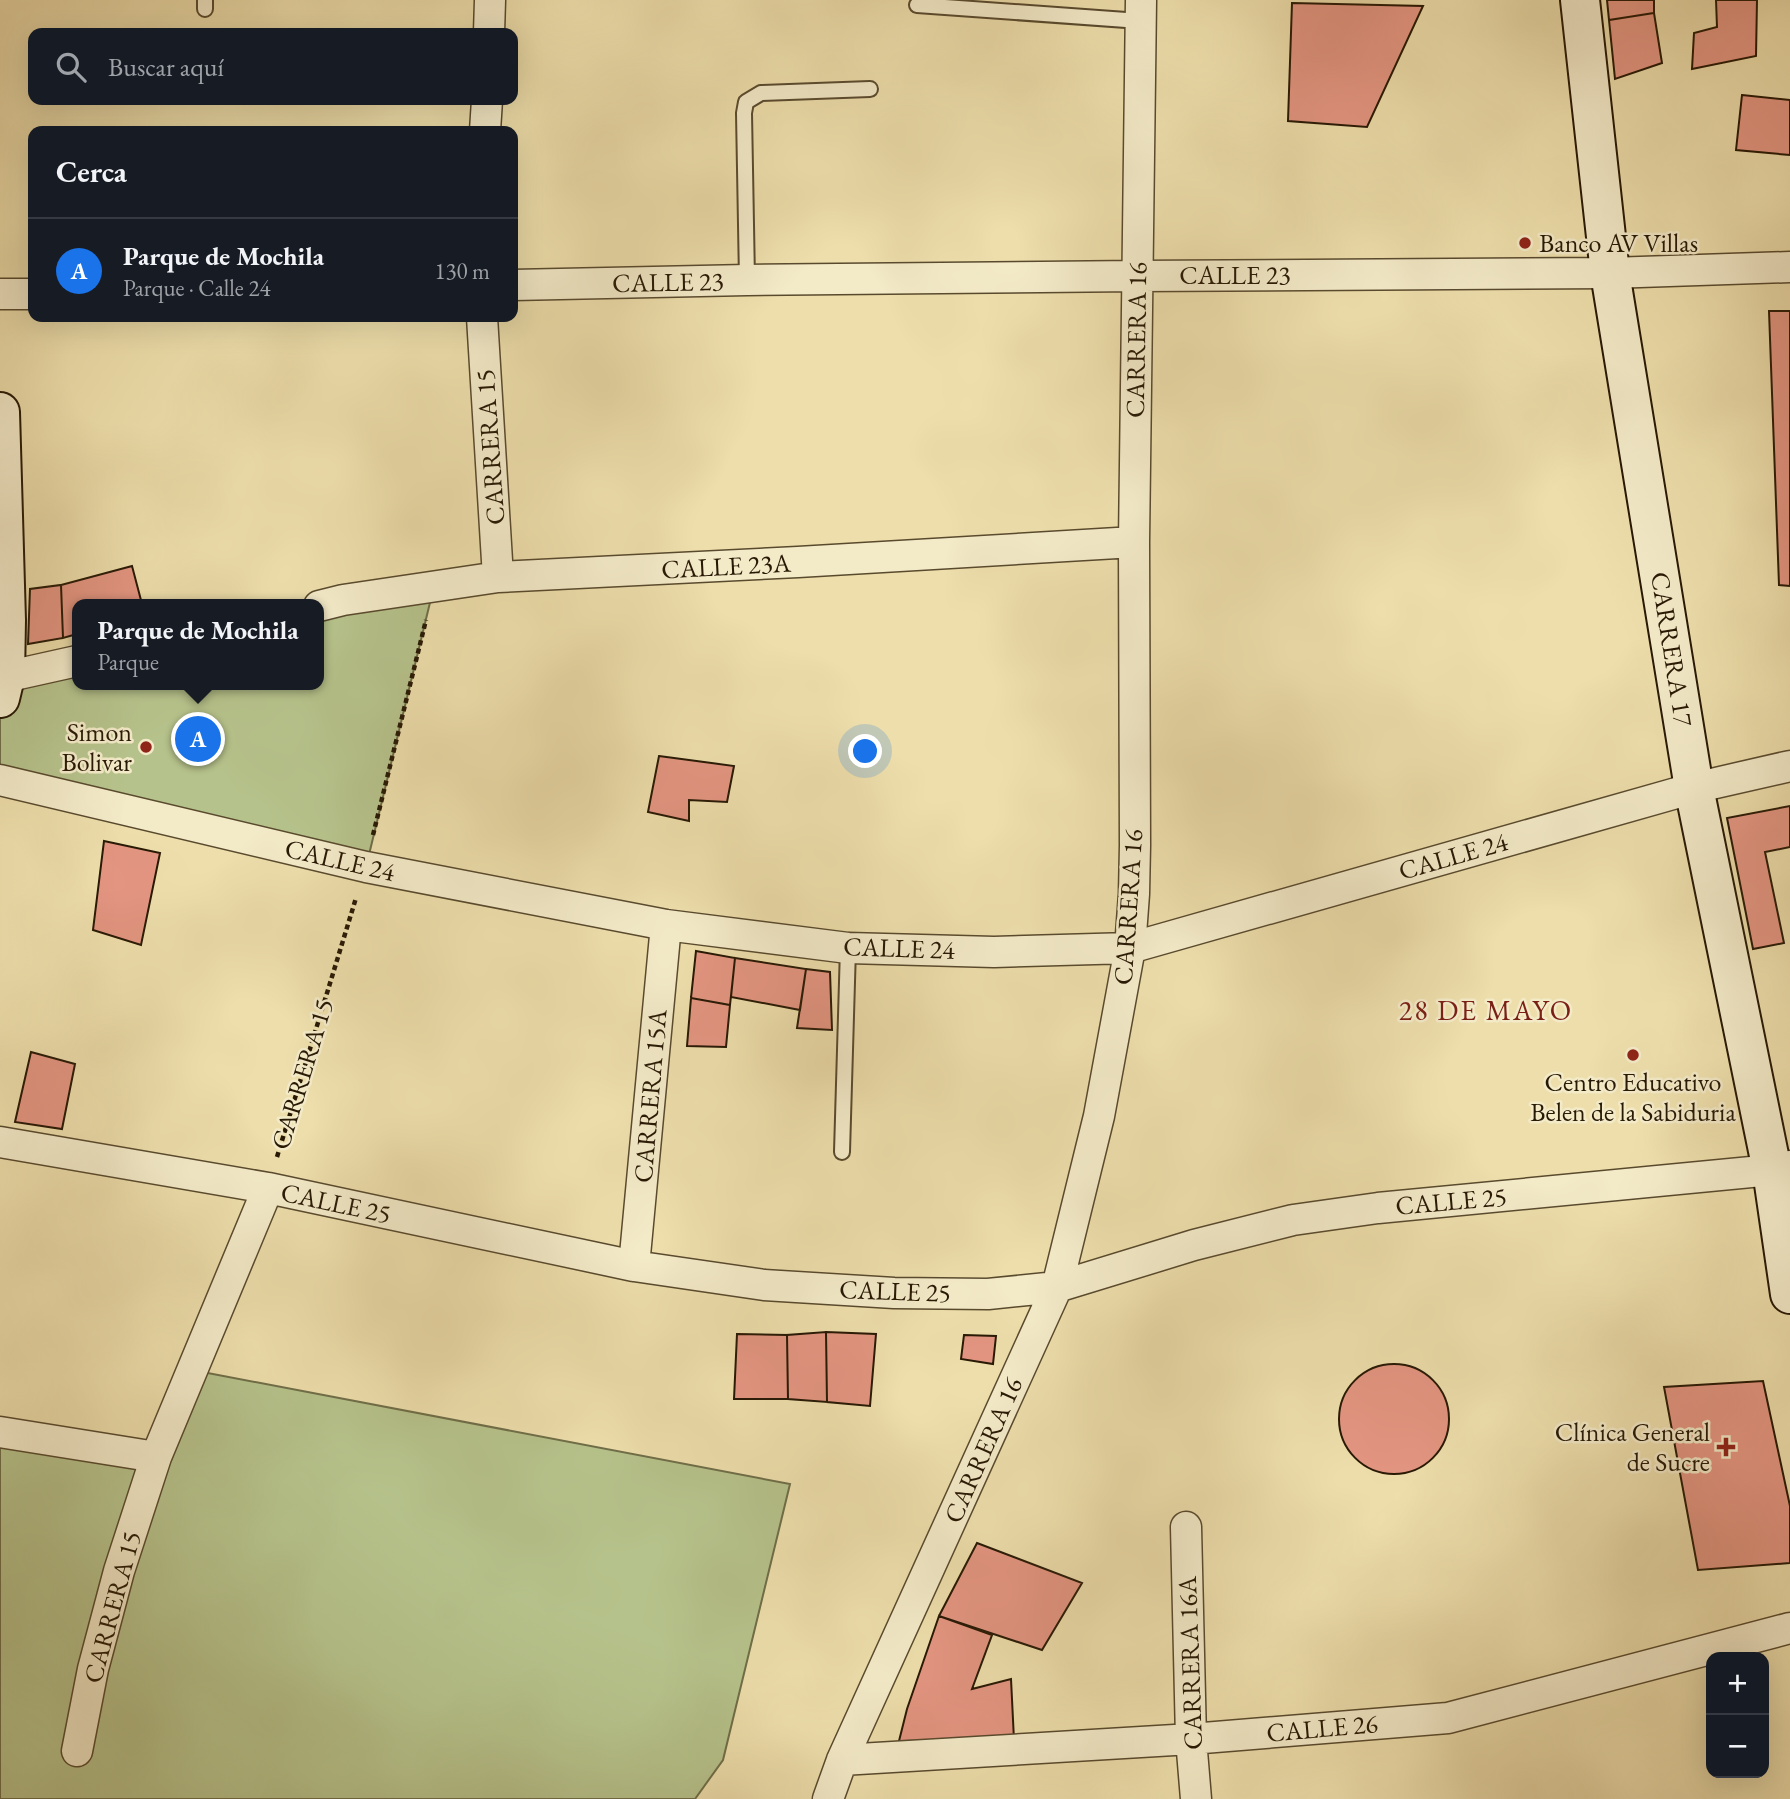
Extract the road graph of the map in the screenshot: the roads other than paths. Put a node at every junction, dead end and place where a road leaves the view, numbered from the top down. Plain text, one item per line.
1 (490, 0) edge
2 (1580, 0) edge
3 (917, 5) dead end
4 (1141, 10) edge
5 (489, 28) edge
6 (870, 89) dead end
7 (486, 105) edge
8 (485, 126) edge
9 (1790, 267) edge
10 (1610, 273) junction
11 (1137, 276) junction
12 (747, 280) junction
13 (518, 285) edge
14 (0, 294) edge
15 (28, 294) edge
16 (482, 322) edge
17 (0, 412) edge
18 (1134, 542) junction
19 (498, 577) junction
20 (324, 605) edge
21 (72, 663) edge
22 (3, 688) edge
23 (1790, 766) edge
24 (0, 780) edge
25 (1694, 788) junction
26 (666, 925) junction
27 (848, 948) junction
28 (1130, 948) junction
29 (0, 1142) edge
30 (842, 1152) dead end
31 (1781, 1168) edge
32 (268, 1188) junction
33 (634, 1266) junction
34 (1057, 1287) junction
35 (1790, 1294) edge
36 (0, 1432) edge
37 (156, 1457) junction
38 (1186, 1527) dead end
39 (1790, 1628) edge
40 (1191, 1738) junction
41 (77, 1751) dead end
42 (842, 1760) junction
43 (828, 1799) edge
44 (1196, 1799) edge

1 - 5 street
2 - 10 main road, CARRERA 17
3 - 4 lane
4 - 11 street, CARRERA 16
6 - 12 lane
7 - 8 street
9 - 10 street, CALLE 23
10 - 11 street, CALLE 23
10 - 25 main road, CARRERA 17
11 - 12 street, CALLE 23
11 - 18 street, CARRERA 16
12 - 13 street, CALLE 23
14 - 15 street
16 - 19 street, CARRERA 15
17 - 22 main road
18 - 19 street, CALLE 23A
18 - 28 street, CARRERA 16
19 - 20 street, CALLE 23A
21 - 22 street
23 - 25 street, CALLE 24
24 - 26 street, CALLE 24
25 - 28 street, CALLE 24
25 - 31 main road, CARRERA 17
26 - 27 street, CALLE 24
26 - 33 street, CARRERA 15A
27 - 28 street, CALLE 24
27 - 30 lane
28 - 34 street, CARRERA 16
29 - 32 street, CALLE 25
31 - 34 street, CALLE 25
31 - 35 main road, CARRERA 17
32 - 33 street, CALLE 25
32 - 37 street, CARRERA 15
33 - 34 street, CALLE 25
34 - 42 street, CARRERA 16
36 - 37 street
37 - 41 street, CARRERA 15
38 - 40 street, CARRERA 16A
39 - 40 street, CALLE 26
40 - 42 street, CALLE 26
40 - 44 street, CARRERA 16A
42 - 43 street, CARRERA 16

